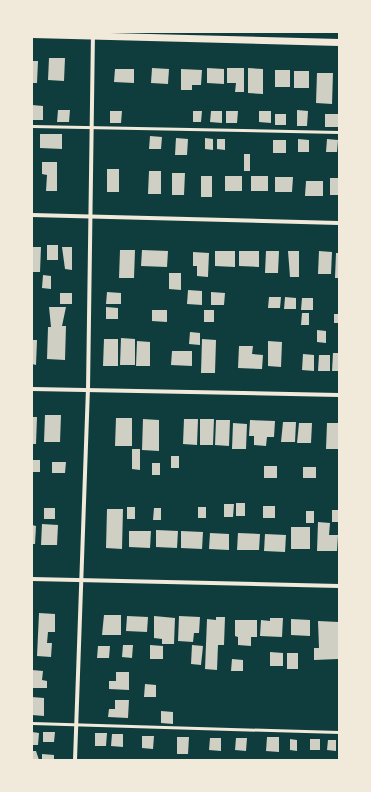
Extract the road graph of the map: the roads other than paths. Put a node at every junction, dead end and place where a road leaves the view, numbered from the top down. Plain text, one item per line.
1 (32, 34) edge
2 (93, 34) edge
3 (339, 42) edge
4 (32, 126) edge
5 (91, 127) junction
6 (339, 132) edge
7 (32, 215) edge
8 (91, 216) junction
9 (339, 223) edge
10 (32, 389) edge
11 (88, 390) junction
12 (339, 395) edge
13 (32, 579) edge
14 (82, 580) junction
15 (339, 586) edge
16 (32, 723) edge
17 (76, 724) junction
18 (339, 732) edge
19 (75, 760) edge

1 - 2 street
2 - 3 street
2 - 5 street
4 - 5 lane
5 - 6 lane
5 - 8 street
7 - 8 street
8 - 9 street
8 - 11 street
10 - 11 street
11 - 12 street
11 - 14 street
13 - 14 street
14 - 15 street
14 - 17 street
16 - 17 lane
17 - 18 lane
17 - 19 street

